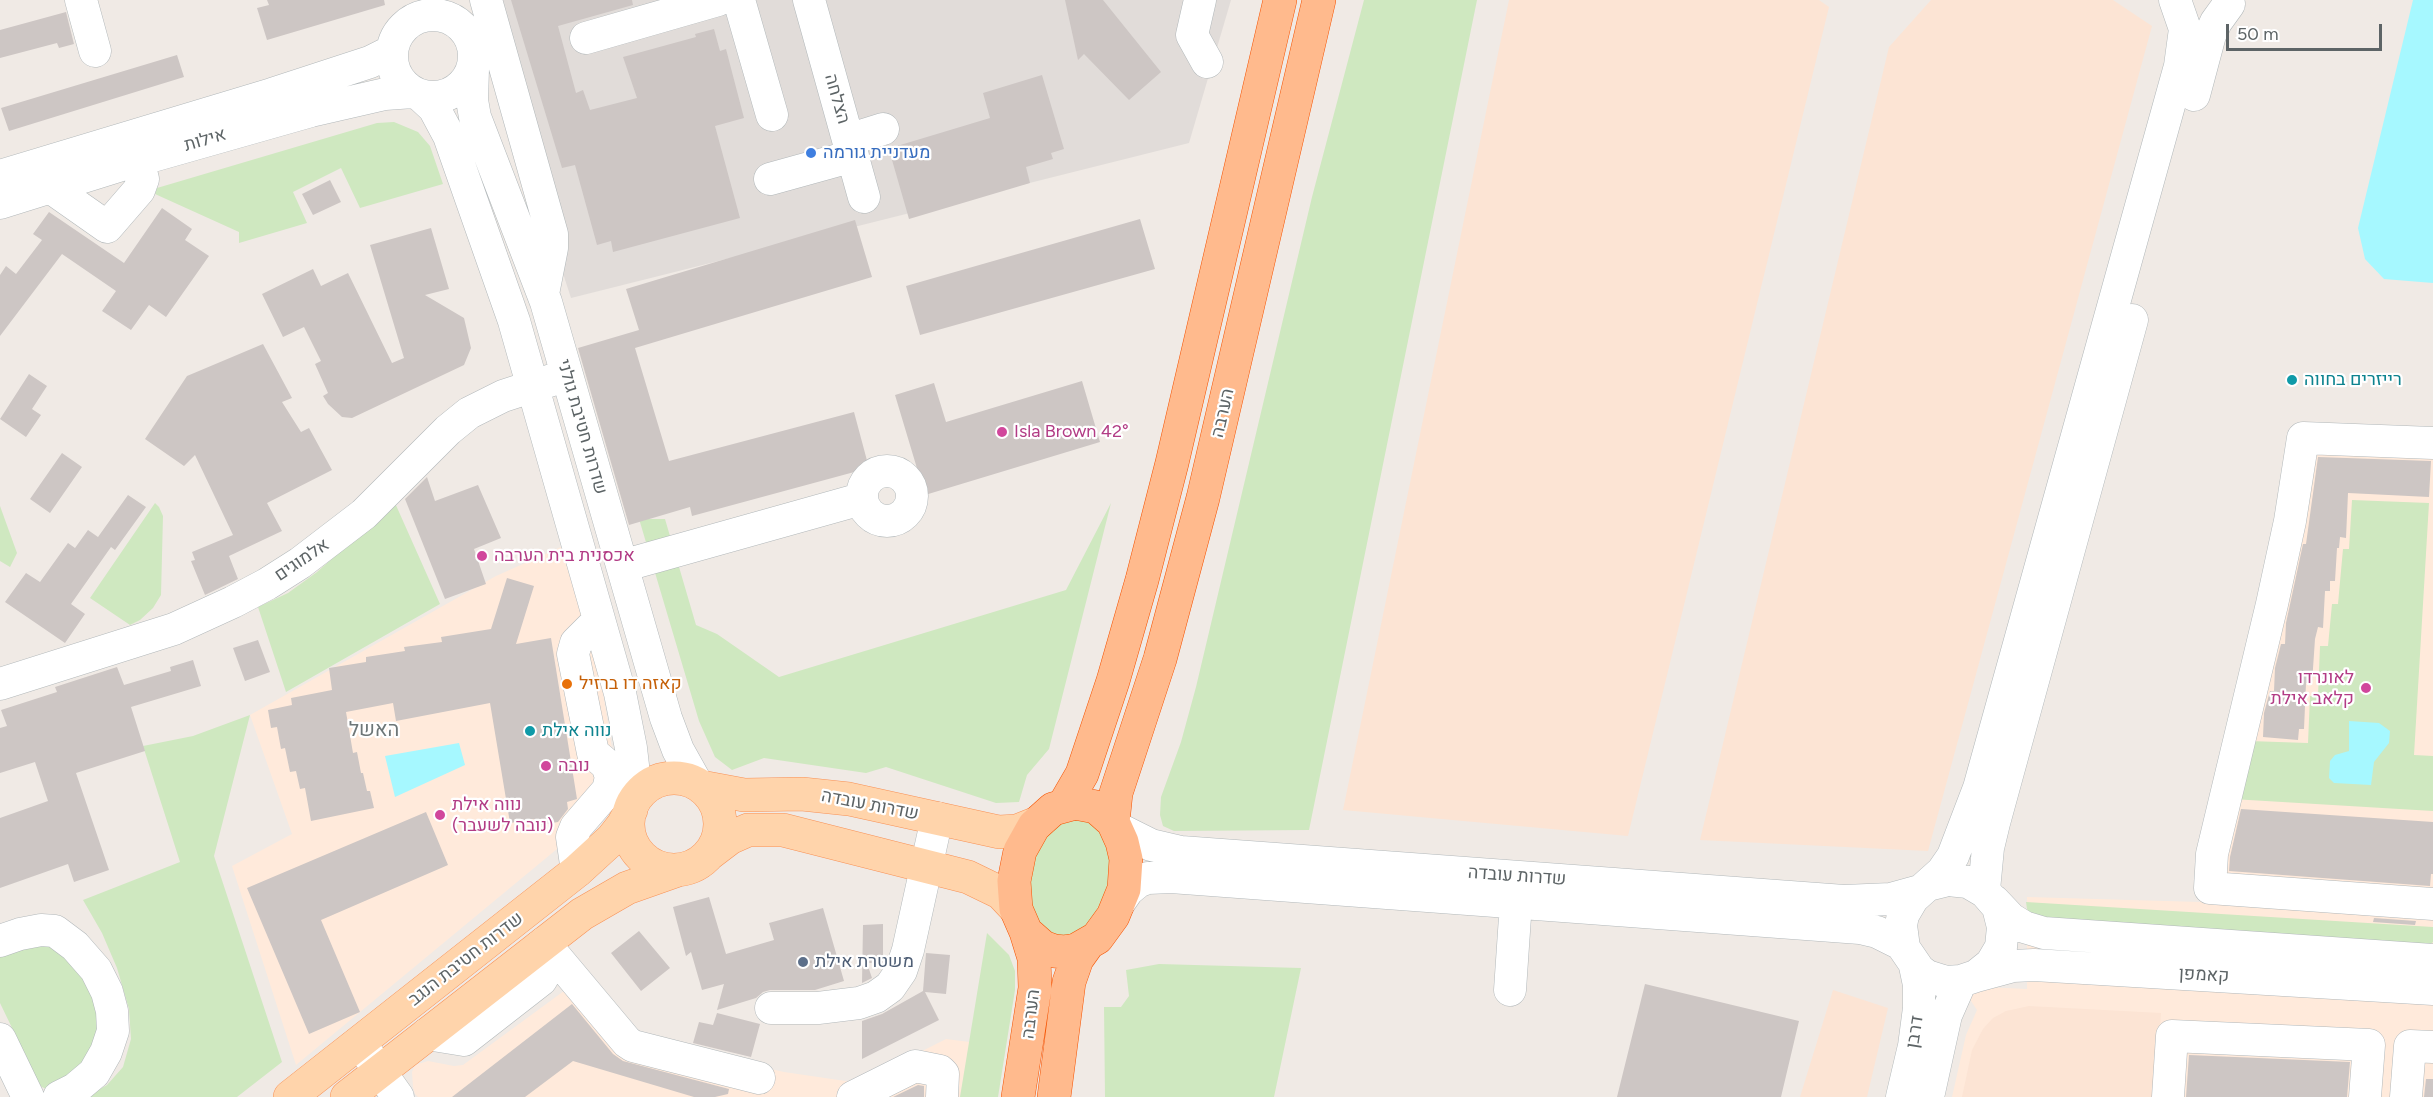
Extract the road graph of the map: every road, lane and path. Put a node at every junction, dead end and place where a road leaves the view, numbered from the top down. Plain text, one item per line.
1 (81, 0) edge
2 (404, 0) edge
3 (486, 0) edge
4 (718, 0) edge
5 (739, 0) edge
6 (809, 0) edge
7 (1200, 0) edge
8 (1280, 0) edge
9 (1319, 0) edge
10 (2175, 0) edge
11 (2232, 2) edge
12 (454, 12) edge
13 (586, 38) dead end
14 (394, 43) junction
15 (95, 51) dead end
16 (1207, 62) dead end
17 (473, 69) junction
18 (417, 94) junction
19 (772, 115) dead end
20 (883, 129) dead end
21 (134, 147) junction
22 (850, 148) junction
23 (0, 176) edge
24 (770, 179) dead end
25 (50, 187) junction
26 (864, 197) dead end
27 (0, 203) edge
28 (545, 282) junction
29 (567, 375) junction
30 (532, 386) junction
31 (2433, 443) edge
32 (861, 499) dead end
33 (622, 566) junction
34 (599, 620) junction
35 (0, 684) edge
36 (699, 786) junction
37 (1064, 805) junction
38 (632, 806) junction
39 (936, 818) junction
40 (1037, 823) junction
41 (1115, 825) junction
42 (709, 854) junction
43 (927, 867) junction
44 (678, 870) junction
45 (577, 871) junction
46 (1924, 888) junction
47 (1989, 896) junction
48 (1516, 902) junction
49 (1119, 903) junction
50 (2433, 904) edge
51 (1021, 921) junction
52 (0, 941) edge
53 (542, 945) junction
54 (1087, 945) junction
55 (1909, 956) junction
56 (2433, 960) edge
57 (1969, 979) junction
58 (2433, 988) edge
59 (1510, 990) dead end
60 (771, 1008) dead end
61 (0, 1039) edge
62 (2433, 1047) edge
63 (351, 1050) junction
64 (759, 1078) dead end
65 (372, 1090) edge
66 (28, 1097) edge
67 (59, 1097) edge
68 (290, 1097) edge
69 (853, 1097) edge
70 (942, 1097) edge
71 (1018, 1097) edge
72 (1054, 1097) edge
73 (1902, 1097) edge
74 (1928, 1097) edge
75 (2168, 1097) edge
76 (2366, 1097) edge
77 (2406, 1097) edge

1 - 15 street
2 - 14 street
3 - 28 street
4 - 13 street
5 - 19 street
6 - 22 street, הצלחה
7 - 16 street
8 - 37 highway
9 - 41 highway, הערבה
10 - 11 street
10 - 46 street
11 - 47 street
12 - 14 street
12 - 17 street
14 - 18 street
14 - 21 street, אילות
17 - 18 street
17 - 28 street, שדרות חטיבת גולני
18 - 21 street, אילות
18 - 30 street, שדרות חטיבת גולני
20 - 22 street
21 - 23 street, אילות
21 - 25 street, אילות
21 - 25 street
22 - 24 street
22 - 26 street, הצלחה
25 - 27 street, אילות
28 - 29 street, שדרות חטיבת גולני
29 - 30 street, אלמוגים
29 - 33 street, שדרות חטיבת גולני
30 - 34 street, שדרות חטיבת גולני
30 - 35 street, אלמוגים
31 - 50 street
32 - 33 street
33 - 36 street, שדרות חטיבת גולני
34 - 38 street, שדרות חטיבת גולני
34 - 45 street
36 - 38 main road
36 - 39 main road, שדרות עובדה
36 - 42 main road
37 - 40 highway
37 - 41 highway
38 - 44 main road
38 - 45 main road, שדרות חטיבת הנגב
39 - 40 main road, שדרות עובדה
39 - 43 street
40 - 51 highway
41 - 46 street, שדרות עובדה
41 - 49 highway
42 - 43 main road
42 - 44 main road
43 - 51 main road
43 - 60 street
44 - 53 main road, שדרות חטיבת הנגב
45 - 63 main road, שדרות חטיבת הנגב
46 - 47 street
46 - 55 street
47 - 56 street, קאמפן
47 - 57 street
48 - 49 street, שדרות עובדה
48 - 55 street, שדרות עובדה
48 - 59 street
49 - 54 highway
51 - 54 highway
51 - 71 highway, הערבה
52 - 67 street
53 - 64 street
53 - 65 main road, שדרות חטיבת הנגב
54 - 72 highway, הערבה
55 - 57 street
55 - 73 street, דרבן
57 - 58 street, קאמפן
57 - 74 street, דרבן
61 - 66 street
62 - 77 street
63 - 65 street
63 - 68 main road, שדרות חטיבת הנגב
69 - 70 street
75 - 76 street

